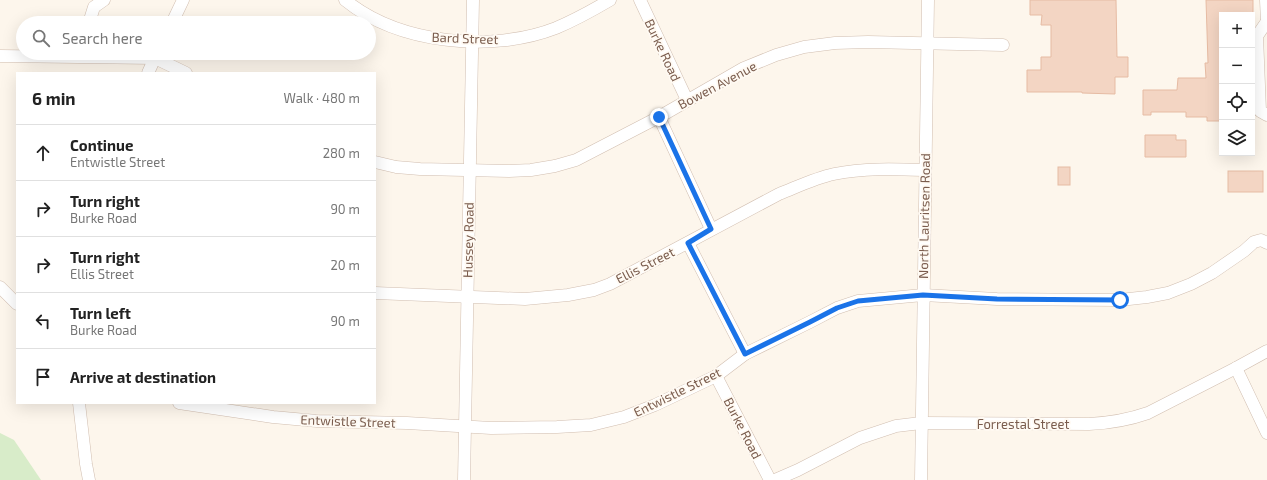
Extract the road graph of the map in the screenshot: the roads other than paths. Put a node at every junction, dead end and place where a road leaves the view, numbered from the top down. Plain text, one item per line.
1 (104, 0) edge
2 (183, 0) edge
3 (344, 0) edge
4 (473, 0) edge
5 (610, 0) edge
6 (640, 0) edge
7 (928, 0) edge
8 (1266, 0) edge
9 (91, 16) edge
10 (175, 16) edge
11 (369, 16) edge
12 (376, 20) edge
13 (1267, 23) edge
14 (473, 41) junction
15 (927, 43) junction
16 (1002, 45) dead end
17 (0, 56) edge
18 (16, 56) edge
19 (154, 60) edge
20 (164, 60) edge
21 (148, 72) edge
22 (184, 72) edge
23 (1263, 90) edge
24 (687, 100) junction
25 (1267, 115) edge
26 (659, 117) junction
27 (376, 162) edge
28 (470, 170) junction
29 (924, 170) junction
30 (711, 229) junction
31 (688, 243) junction
32 (1267, 243) edge
33 (0, 287) edge
34 (376, 293) edge
35 (923, 295) junction
36 (467, 296) junction
37 (16, 303) edge
38 (1267, 351) edge
39 (745, 354) junction
40 (1236, 368) junction
41 (716, 376) junction
42 (79, 404) edge
43 (185, 404) edge
44 (921, 422) junction
45 (465, 427) junction
46 (1267, 433) edge
47 (89, 480) edge
48 (464, 480) edge
49 (770, 480) edge
50 (775, 480) edge
51 (920, 480) edge

1 - 9 street
2 - 10 street
3 - 11 street, Bard Street
4 - 14 street, Hussey Road
5 - 14 street, Bard Street
6 - 24 street, Burke Road
7 - 15 street, North Lauritsen Road
8 - 13 street
12 - 14 street, Bard Street
13 - 23 street
14 - 28 street, Hussey Road
15 - 16 street, Bowen Avenue
15 - 24 street, Bowen Avenue
15 - 29 street, North Lauritsen Road
17 - 18 street
19 - 21 street
20 - 22 street
23 - 25 street
24 - 26 street, Bowen Avenue
26 - 28 street, Bowen Avenue
26 - 30 street
27 - 28 street, Bowen Avenue
28 - 36 street, Hussey Road
29 - 30 street, Ellis Street
29 - 35 street, North Lauritsen Road
30 - 31 street, Ellis Street
31 - 36 street, Ellis Street
31 - 39 street
32 - 35 street, Entwistle Street
33 - 37 street
34 - 36 street, Ellis Street
35 - 39 street, Entwistle Street
35 - 44 street, North Lauritsen Road
36 - 45 street, Hussey Road
38 - 40 street, Forrestal Street
39 - 41 street, Entwistle Street
40 - 44 street, Forrestal Street
40 - 46 street
41 - 45 street, Entwistle Street
41 - 49 street, Burke Road
42 - 47 street
43 - 45 street, Entwistle Street
44 - 50 street, Forrestal Street
44 - 51 street, North Lauritsen Road
45 - 48 street, Hussey Road

